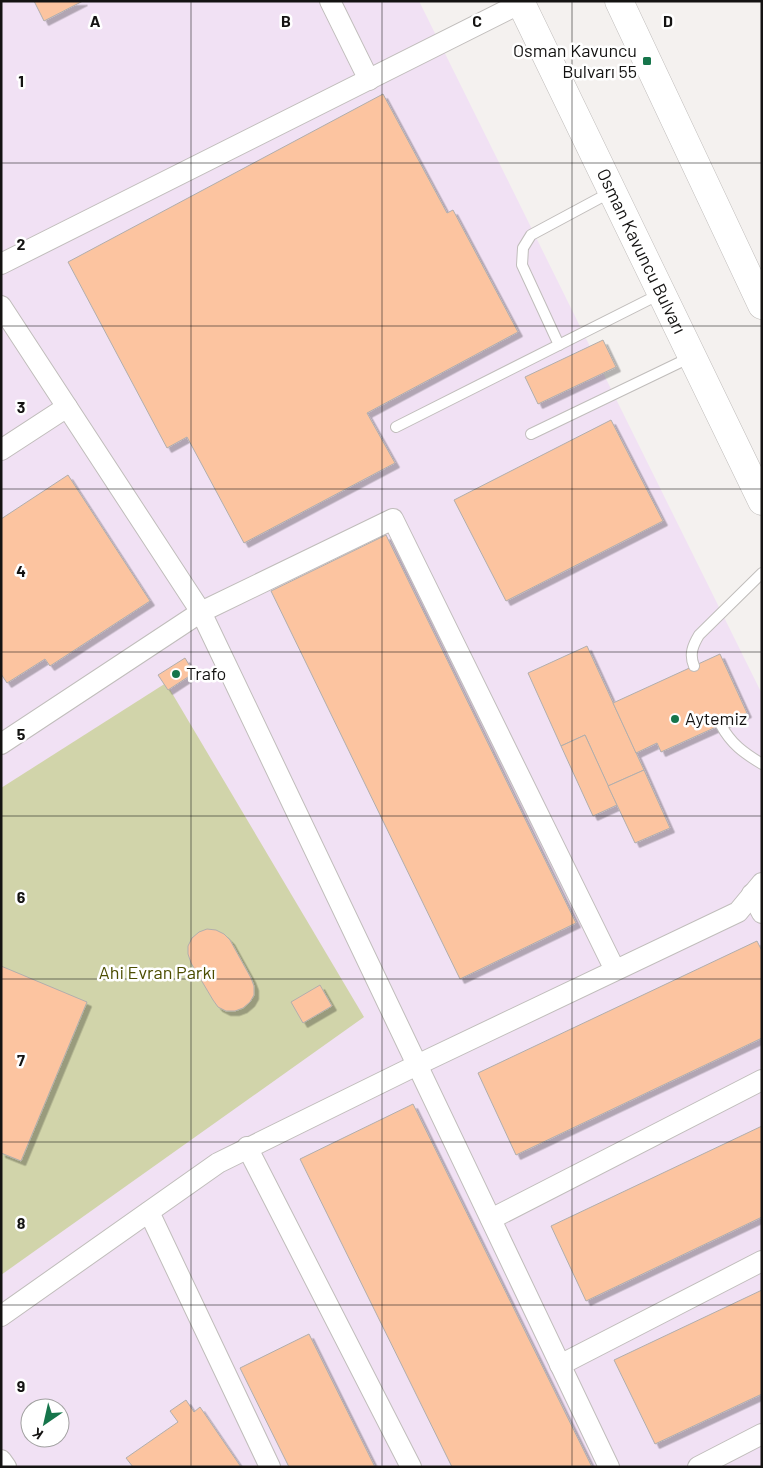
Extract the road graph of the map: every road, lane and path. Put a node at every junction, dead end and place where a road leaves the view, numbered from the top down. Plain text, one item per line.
1 (330, 1) edge
2 (619, 1) edge
3 (521, 2) edge
4 (369, 80) junction
5 (612, 192) junction
6 (1, 264) edge
7 (661, 293) junction
8 (762, 305) edge
9 (1, 306) edge
10 (559, 345) junction
11 (692, 357) junction
12 (67, 407) junction
13 (396, 427) dead end
14 (531, 434) dead end
15 (1, 450) edge
16 (762, 501) edge
17 (762, 573) edge
18 (201, 612) junction
19 (694, 666) dead end
20 (721, 725) dead end
21 (1, 744) edge
22 (762, 764) edge
23 (757, 888) edge
24 (762, 913) edge
25 (615, 970) junction
26 (417, 1065) junction
27 (762, 1080) edge
28 (247, 1147) junction
29 (148, 1212) junction
30 (491, 1219) junction
31 (762, 1261) edge
32 (1, 1316) edge
33 (560, 1364) junction
34 (762, 1434) edge
35 (1, 1460) edge
36 (6, 1467) edge
37 (270, 1467) edge
38 (411, 1467) edge
39 (609, 1467) edge
40 (698, 1467) edge

1 - 4 street
2 - 8 highway
3 - 4 street
3 - 5 highway, Osman Kavuncu Bulvarı
4 - 6 street
5 - 7 highway, Osman Kavuncu Bulvarı
5 - 10 lane
7 - 10 lane
7 - 11 highway, Osman Kavuncu Bulvarı
9 - 12 street
10 - 13 lane
11 - 14 lane
11 - 16 highway, Osman Kavuncu Bulvarı
12 - 15 street
12 - 18 street
17 - 19 lane
18 - 21 street
18 - 25 street
18 - 26 street
20 - 22 lane
23 - 24 street
23 - 25 street
25 - 26 street
26 - 28 street
26 - 30 street
27 - 30 street
28 - 29 street
28 - 38 street
29 - 32 street
29 - 37 street
30 - 33 street
31 - 33 street
33 - 39 street
34 - 40 street
35 - 36 street

